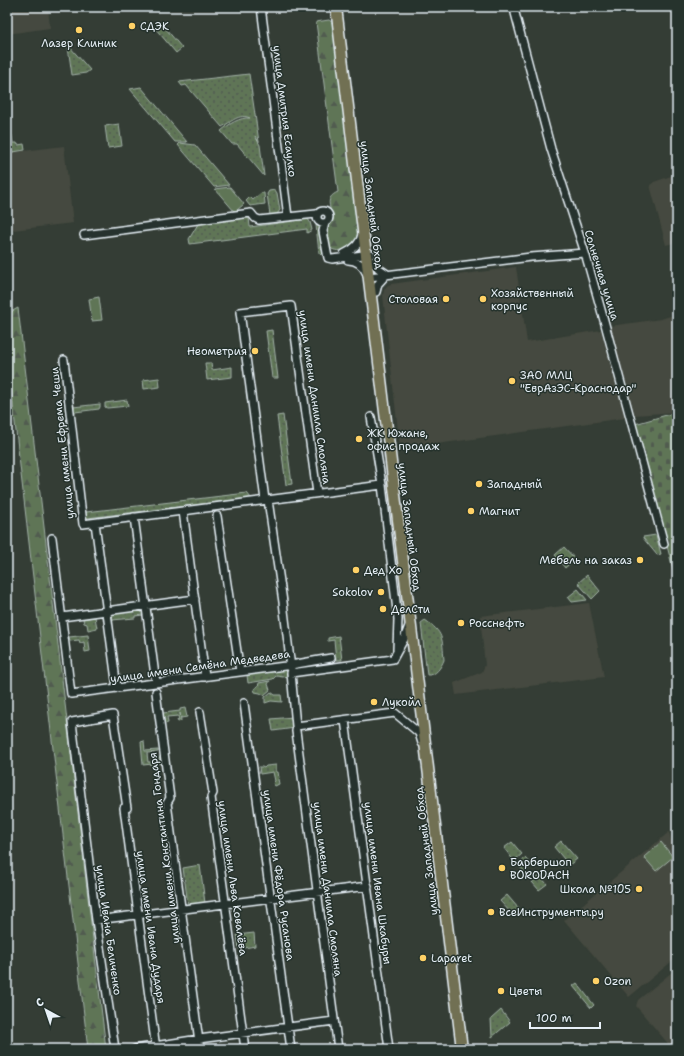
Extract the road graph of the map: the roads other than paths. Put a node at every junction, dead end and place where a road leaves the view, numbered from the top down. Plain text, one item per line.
1 (261, 7) edge
2 (336, 7) edge
3 (341, 7) edge
4 (515, 10) edge
5 (316, 214) junction
6 (288, 217) junction
7 (325, 223) junction
8 (362, 226) junction
9 (84, 236) dead end
10 (585, 253) junction
11 (344, 254) junction
12 (369, 254) junction
13 (329, 258) junction
14 (387, 274) junction
15 (371, 278) junction
16 (376, 292) junction
17 (64, 360) dead end
18 (371, 417) dead end
19 (382, 485) junction
20 (317, 494) junction
21 (267, 500) junction
22 (183, 511) junction
23 (217, 516) dead end
24 (134, 517) junction
25 (95, 523) junction
26 (52, 538) dead end
27 (664, 544) dead end
28 (195, 599) junction
29 (146, 606) junction
30 (408, 608) junction
31 (106, 611) junction
32 (62, 617) junction
33 (396, 652) junction
34 (331, 658) dead end
35 (291, 669) junction
36 (240, 672) junction
37 (205, 677) junction
38 (156, 683) junction
39 (117, 688) junction
40 (156, 692) dead end
41 (244, 703) dead end
42 (200, 712) dead end
43 (345, 720) junction
44 (296, 731) dead end
45 (428, 770) junction
46 (82, 814) joint
47 (368, 886) junction
48 (317, 893) junction
49 (271, 898) junction
50 (226, 904) junction
51 (182, 909) junction
52 (137, 915) junction
53 (96, 920) junction
54 (334, 1021) junction
55 (288, 1027) junction
56 (243, 1033) junction
57 (199, 1039) junction
58 (156, 1047) edge
59 (115, 1049) edge
60 (135, 1049) edge
61 (200, 1049) edge
62 (245, 1049) edge
63 (291, 1049) edge
64 (338, 1049) edge
65 (389, 1049) edge
66 (462, 1049) edge
67 (466, 1049) edge

1 - 6 street, улица Дмитрия Есаулко
2 - 8 highway, улица Западный Обход
3 - 12 highway, улица Западный Обход
4 - 10 street, Солнечная улица
5 - 6 street
5 - 7 street
5 - 7 street
6 - 9 street
7 - 13 street
8 - 11 street
8 - 12 highway, улица Западный Обход
10 - 14 street
10 - 27 street, Солнечная улица
11 - 12 street
11 - 13 street
12 - 13 street
12 - 14 street
12 - 15 highway, улица Западный Обход
13 - 15 street
14 - 15 street
14 - 16 street
15 - 16 highway, улица Западный Обход
15 - 30 highway, улица Западный Обход
16 - 67 highway, улица Западный Обход
17 - 25 street, улица имени Ефрема Чеши
18 - 19 street
19 - 20 street
19 - 33 street
20 - 21 street
20 - 21 street, улица имени Даниила Смоляна
21 - 22 street
21 - 35 street, улица имени Даниила Смоляна
22 - 24 street
22 - 28 street
23 - 36 street
24 - 25 street
24 - 29 street
25 - 31 street
26 - 32 street
28 - 29 street
28 - 37 street
29 - 31 street
29 - 38 street
30 - 33 street
30 - 45 highway, улица Западный Обход
31 - 32 street
31 - 39 street
32 - 39 street, улица имени Семёна Медведева
33 - 35 street
34 - 35 street, улица имени Семёна Медведева
35 - 36 street, улица имени Семёна Медведева
35 - 43 street, улица имени Даниила Смоляна
36 - 37 street, улица имени Семёна Медведева
37 - 38 street, улица имени Семёна Медведева
38 - 39 street, улица имени Семёна Медведева
40 - 51 street, улица имени Константина Гондаря
41 - 49 street, улица имени Фёдора Русанова
42 - 50 street, улица имени Льва Ковалёва
43 - 45 street
43 - 47 street, улица имени Ивана Шкабуры
44 - 48 street, улица имени Даниила Смоляна
45 - 66 highway, улица Западный Обход
46 - 52 street, улица имени Ивана Дударя
46 - 53 street, улица Ивана Беличенко
47 - 48 street
47 - 65 street, улица имени Ивана Шкабуры
48 - 49 street
48 - 54 street, улица имени Даниила Смоляна
49 - 50 street
49 - 55 street, улица имени Фёдора Русанова
50 - 51 street
50 - 56 street, улица имени Льва Ковалёва
51 - 52 street
51 - 57 street, улица имени Константина Гондаря
52 - 53 street
52 - 58 street, улица имени Ивана Дударя
53 - 59 street, улица Ивана Беличенко
54 - 55 street
54 - 64 street, улица имени Даниила Смоляна
55 - 56 street
55 - 63 street, улица имени Фёдора Русанова
56 - 57 street
56 - 62 street, улица имени Льва Ковалёва
57 - 58 street
57 - 61 street, улица имени Константина Гондаря
58 - 60 street

